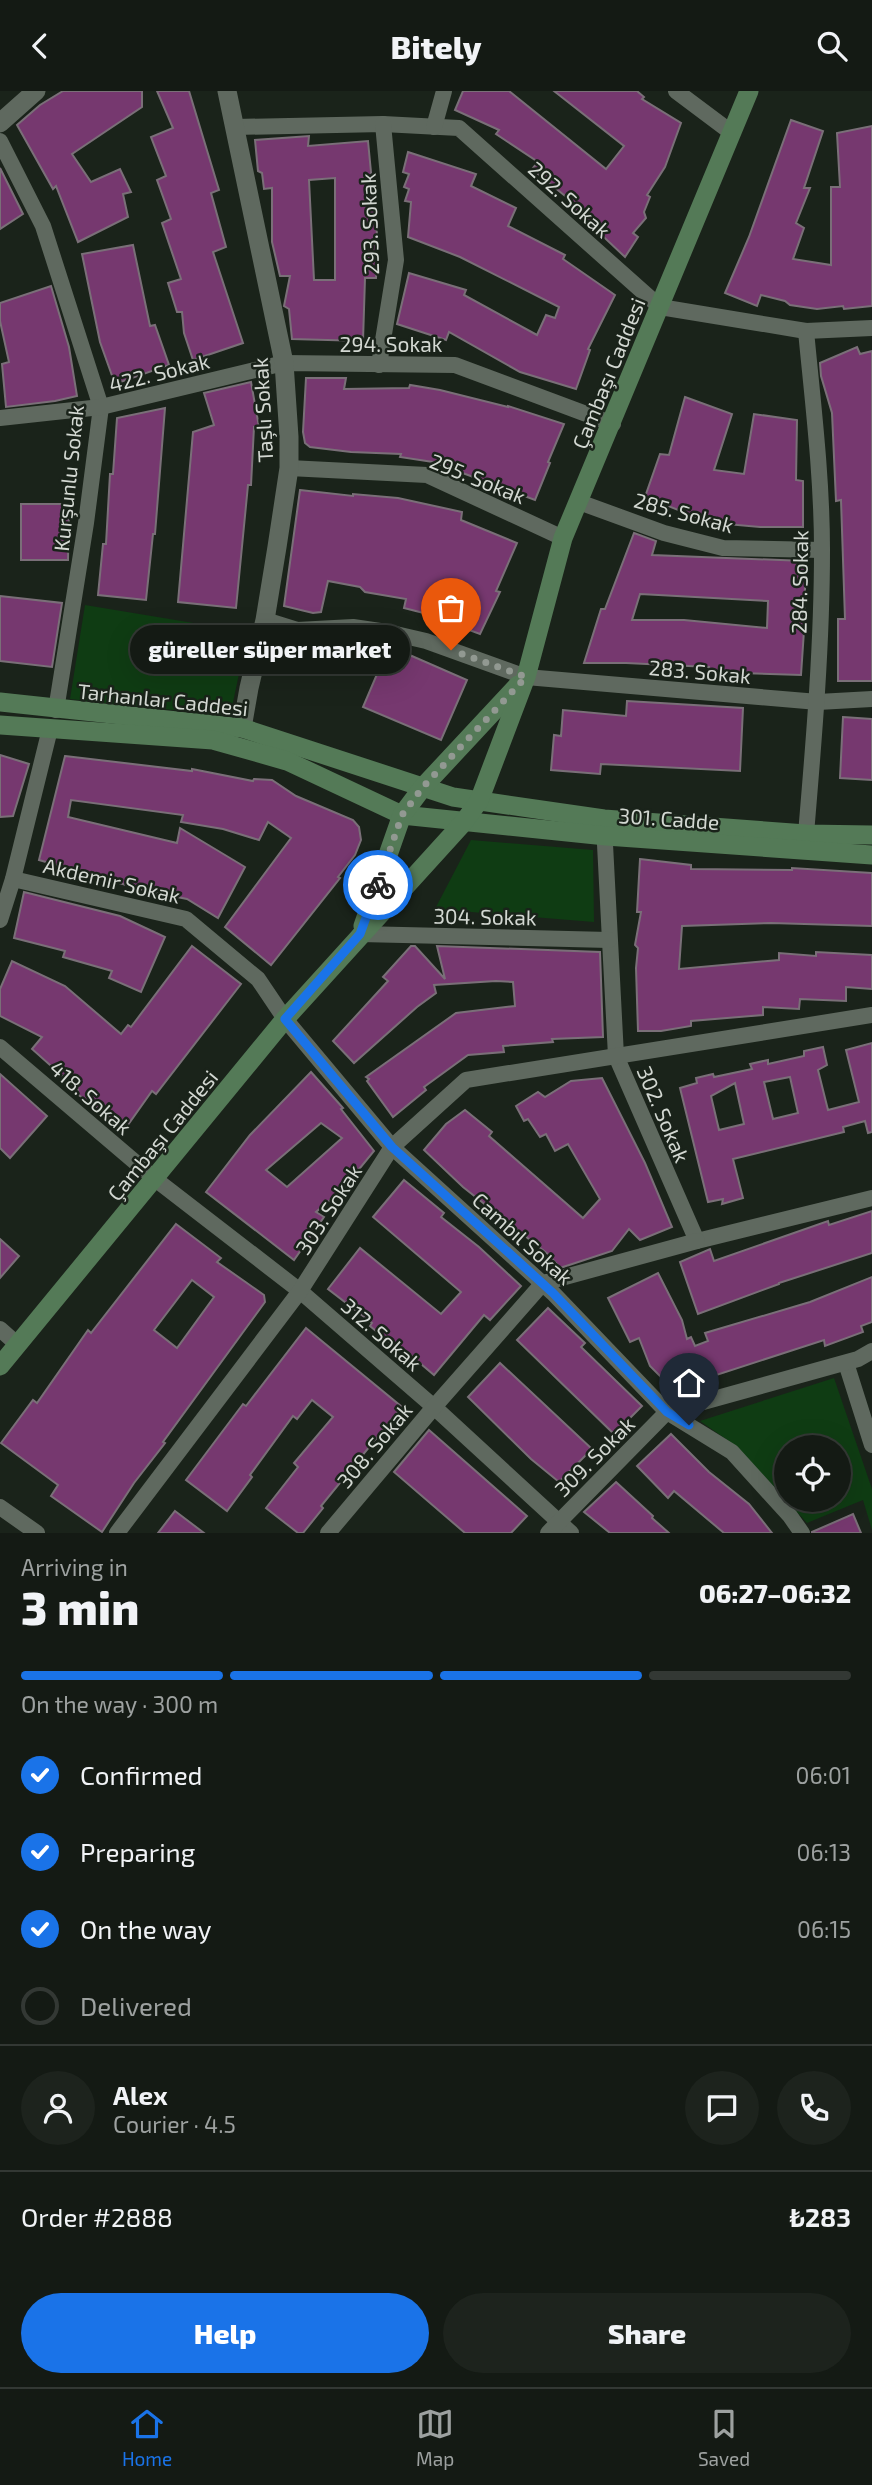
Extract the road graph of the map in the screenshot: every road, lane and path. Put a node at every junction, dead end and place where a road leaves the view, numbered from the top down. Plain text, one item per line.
1 (36, 91) edge
2 (227, 91) edge
3 (444, 91) edge
4 (676, 91) edge
5 (749, 91) edge
6 (0, 123) edge
7 (383, 124) junction
8 (236, 127) junction
9 (433, 127) junction
10 (732, 132) junction
11 (0, 141) edge
12 (660, 307) junction
13 (872, 328) edge
14 (806, 331) junction
15 (284, 363) junction
16 (380, 365) junction
17 (102, 407) junction
18 (0, 418) edge
19 (612, 423) junction
20 (289, 468) junction
21 (579, 502) junction
22 (564, 538) junction
23 (822, 550) junction
24 (265, 620) junction
25 (526, 677) junction
26 (872, 699) edge
27 (0, 702) edge
28 (818, 702) junction
29 (56, 710) junction
30 (0, 725) edge
31 (242, 728) junction
32 (50, 729) junction
33 (423, 787) junction
34 (479, 801) junction
35 (402, 815) junction
36 (463, 823) junction
37 (605, 828) junction
38 (806, 834) junction
39 (872, 835) edge
40 (872, 855) edge
41 (13, 879) junction
42 (0, 920) edge
43 (360, 934) junction
44 (609, 940) junction
45 (872, 1016) edge
46 (285, 1019) junction
47 (0, 1047) edge
48 (616, 1056) junction
49 (392, 1147) junction
50 (155, 1179) junction
51 (872, 1198) edge
52 (696, 1241) junction
53 (543, 1283) junction
54 (300, 1291) junction
55 (0, 1329) edge
56 (18, 1345) junction
57 (872, 1351) edge
58 (846, 1363) junction
59 (0, 1366) edge
60 (434, 1407) junction
61 (667, 1412) junction
62 (872, 1445) edge
63 (0, 1507) edge
64 (553, 1527) edge
65 (37, 1533) edge
66 (117, 1533) edge
67 (328, 1533) edge
68 (571, 1533) edge
69 (802, 1533) edge

1 - 6 street
2 - 8 street, Taşlı Sokak
3 - 9 street
4 - 10 street
5 - 10 main road, Çambaşı Caddesi
7 - 8 street, 292. Sokak
7 - 9 street, 292. Sokak
7 - 16 street, 293. Sokak
8 - 15 street, Taşlı Sokak
9 - 12 street, 292. Sokak
10 - 12 main road, Çambaşı Caddesi
11 - 17 street, Kurşunlu Sokak
12 - 14 street
12 - 19 main road, Çambaşı Caddesi
13 - 14 street
14 - 23 street, 284. Sokak
15 - 16 street, 294. Sokak
15 - 17 street, 422. Sokak
15 - 20 street, Taşlı Sokak
16 - 19 street, 294. Sokak
17 - 18 street, 422. Sokak
17 - 29 street, Kurşunlu Sokak
19 - 21 main road, Çambaşı Caddesi
20 - 22 street, 295. Sokak
20 - 24 street, Taşlı Sokak
21 - 22 main road, Çambaşı Caddesi
21 - 23 street, 285. Sokak
22 - 25 main road, Çambaşı Caddesi
23 - 28 street, 284. Sokak
24 - 25 street, 283. Sokak
24 - 31 street, Taşlı Sokak
25 - 28 street, 283. Sokak
25 - 33 main road, Çambaşı Caddesi
25 - 34 main road, Çambaşı Caddesi
26 - 28 street, 283. Sokak
27 - 29 main road, Tarhanlar Caddesi
28 - 38 street, 284. Sokak
29 - 31 main road, Tarhanlar Caddesi
30 - 32 main road, Tarhanlar Caddesi
31 - 33 main road, Tarhanlar Caddesi
32 - 35 main road, Tarhanlar Caddesi
32 - 41 street
33 - 34 main road, Tarhanlar Caddesi
33 - 35 main road, Çambaşı Caddesi
34 - 36 main road, Çambaşı Caddesi
34 - 37 main road, 301. Cadde
35 - 36 main road, Tarhanlar Caddesi
35 - 43 main road, Çambaşı Caddesi
36 - 37 main road, 301. Cadde
36 - 43 main road, Çambaşı Caddesi
37 - 38 main road, 301. Cadde
37 - 40 main road, 301. Cadde
37 - 44 street, 302. Sokak
38 - 39 main road, 301. Cadde
41 - 42 street
41 - 46 street, Akdemir Sokak
43 - 44 street, 304. Sokak
43 - 46 main road, Çambaşı Caddesi
44 - 48 street, 302. Sokak
45 - 48 street, 303. Sokak
46 - 49 street, Cambıl Sokak
46 - 50 main road, Çambaşı Caddesi
47 - 50 street, 418. Sokak
48 - 49 street, 303. Sokak
48 - 52 street, 302. Sokak
49 - 53 street, Cambıl Sokak
49 - 54 street, 303. Sokak
50 - 54 street, 312. Sokak
50 - 56 main road, Çambaşı Caddesi
51 - 52 street
52 - 53 street
53 - 60 street, 308. Sokak
53 - 61 street, Cambıl Sokak
54 - 60 street, 312. Sokak
54 - 66 street, 303. Sokak
55 - 56 street
56 - 59 main road, Çambaşı Caddesi
57 - 58 street, 309. Sokak
58 - 61 street, 309. Sokak
58 - 62 street
60 - 64 street, 312. Sokak
60 - 67 street, 308. Sokak
61 - 64 street, 309. Sokak
61 - 69 street, Cambıl Sokak
63 - 65 street
64 - 68 street, 312. Sokak

